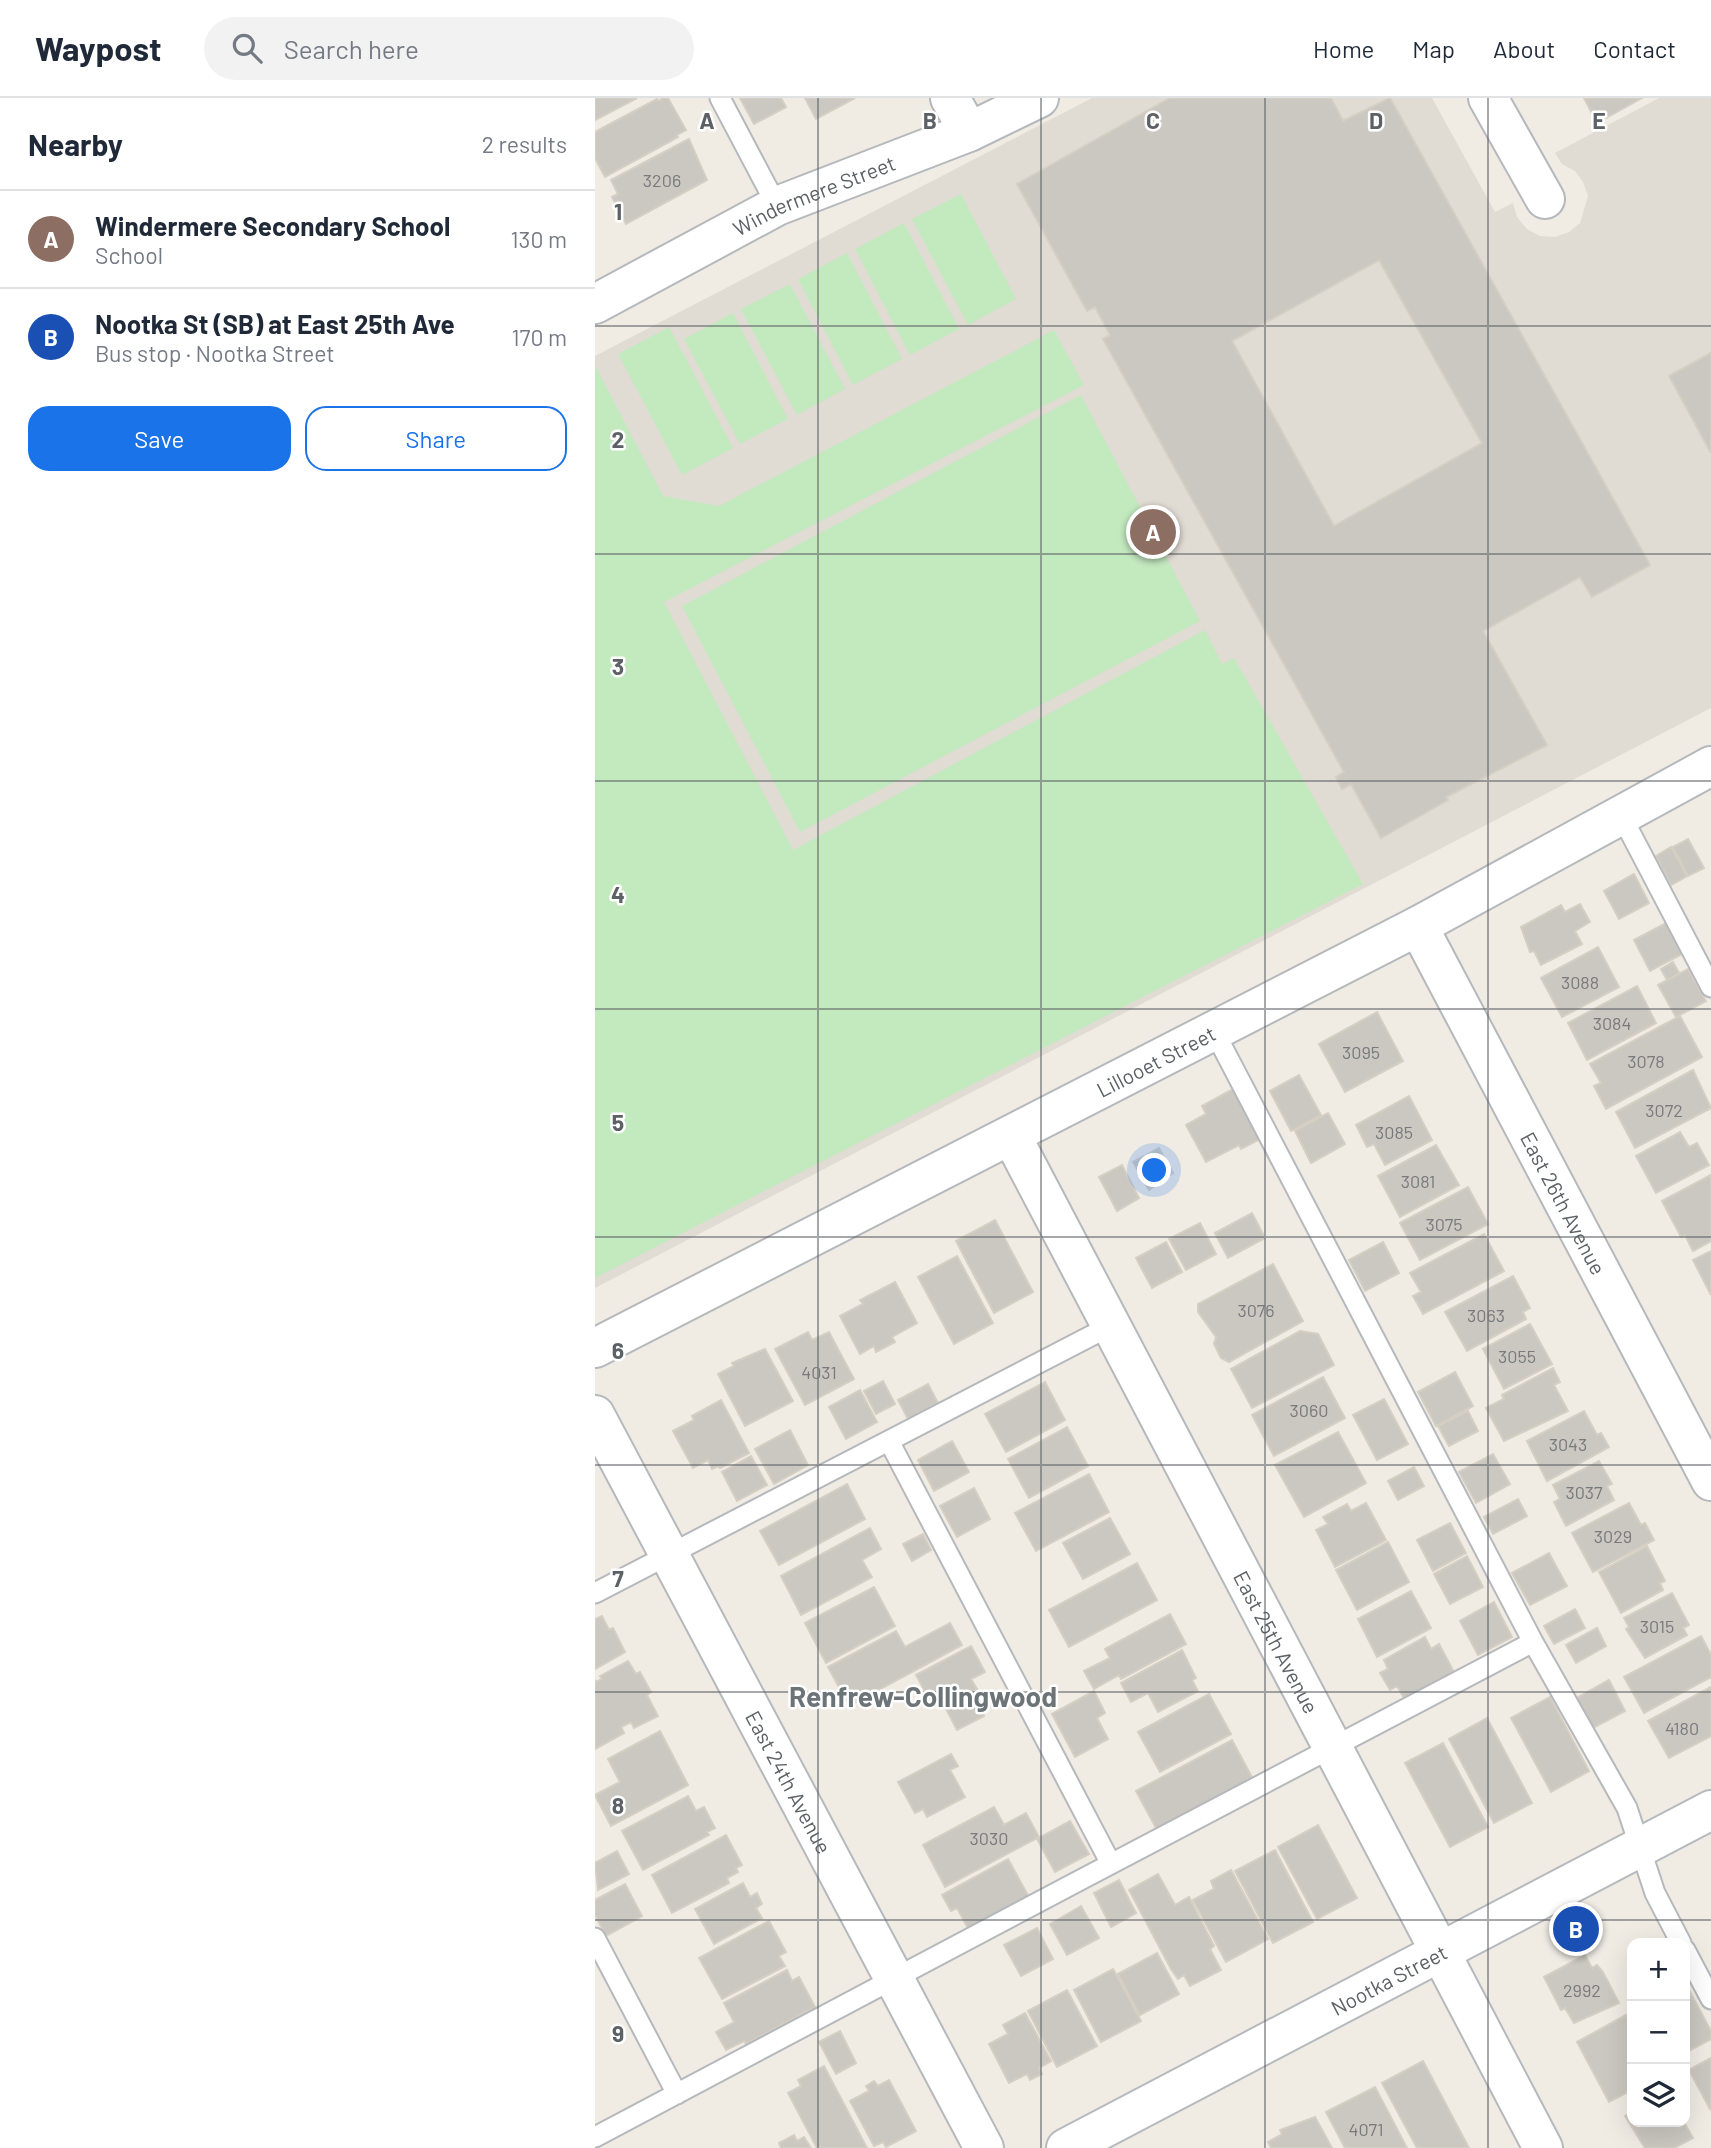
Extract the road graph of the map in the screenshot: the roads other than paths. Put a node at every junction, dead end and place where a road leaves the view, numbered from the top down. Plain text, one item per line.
1 (720, 98) edge
2 (950, 98) edge
3 (1039, 98) edge
4 (1488, 98) edge
5 (969, 132) junction
6 (1545, 199) dead end
7 (777, 206) junction
8 (595, 304) edge
9 (1711, 766) edge
10 (1621, 815) junction
11 (1418, 926) junction
12 (1711, 987) edge
13 (1214, 1031) junction
14 (1012, 1137) junction
15 (1112, 1325) junction
16 (595, 1348) edge
17 (595, 1415) edge
18 (890, 1443) junction
19 (1711, 1481) edge
20 (668, 1555) junction
21 (595, 1593) edge
22 (1533, 1642) junction
23 (1334, 1747) junction
24 (1711, 1810) edge
25 (1640, 1847) junction
26 (1110, 1862) junction
27 (595, 1938) edge
28 (1678, 1938) edge
29 (1442, 1953) junction
30 (1690, 1959) edge
31 (895, 1980) junction
32 (1711, 1999) edge
33 (677, 2094) junction
34 (595, 2137) edge
35 (984, 2148) edge
36 (1066, 2148) edge
37 (1543, 2148) edge

1 - 7 lane
2 - 5 street
3 - 5 street, Windermere Street
4 - 6 street
5 - 7 street, Windermere Street
7 - 8 street, Windermere Street
9 - 10 street, Lillooet Street
10 - 11 street, Lillooet Street
10 - 12 lane
11 - 13 street, Lillooet Street
11 - 19 street, East 26th Avenue
13 - 14 street, Lillooet Street
13 - 22 lane
14 - 15 street, East 25th Avenue
14 - 16 street, Lillooet Street
15 - 18 lane
15 - 23 street, East 25th Avenue
17 - 20 street, East 24th Avenue
18 - 20 lane
18 - 26 lane
20 - 21 lane
20 - 31 street, East 24th Avenue
22 - 23 lane
22 - 25 lane
23 - 26 lane
23 - 29 street, East 25th Avenue
24 - 25 street, Nootka Street
25 - 28 lane
25 - 29 street, Nootka Street
26 - 31 lane
27 - 33 lane
29 - 36 street, Nootka Street
29 - 37 street, East 25th Avenue
30 - 32 lane
31 - 33 lane
31 - 35 street, East 24th Avenue
33 - 34 lane

